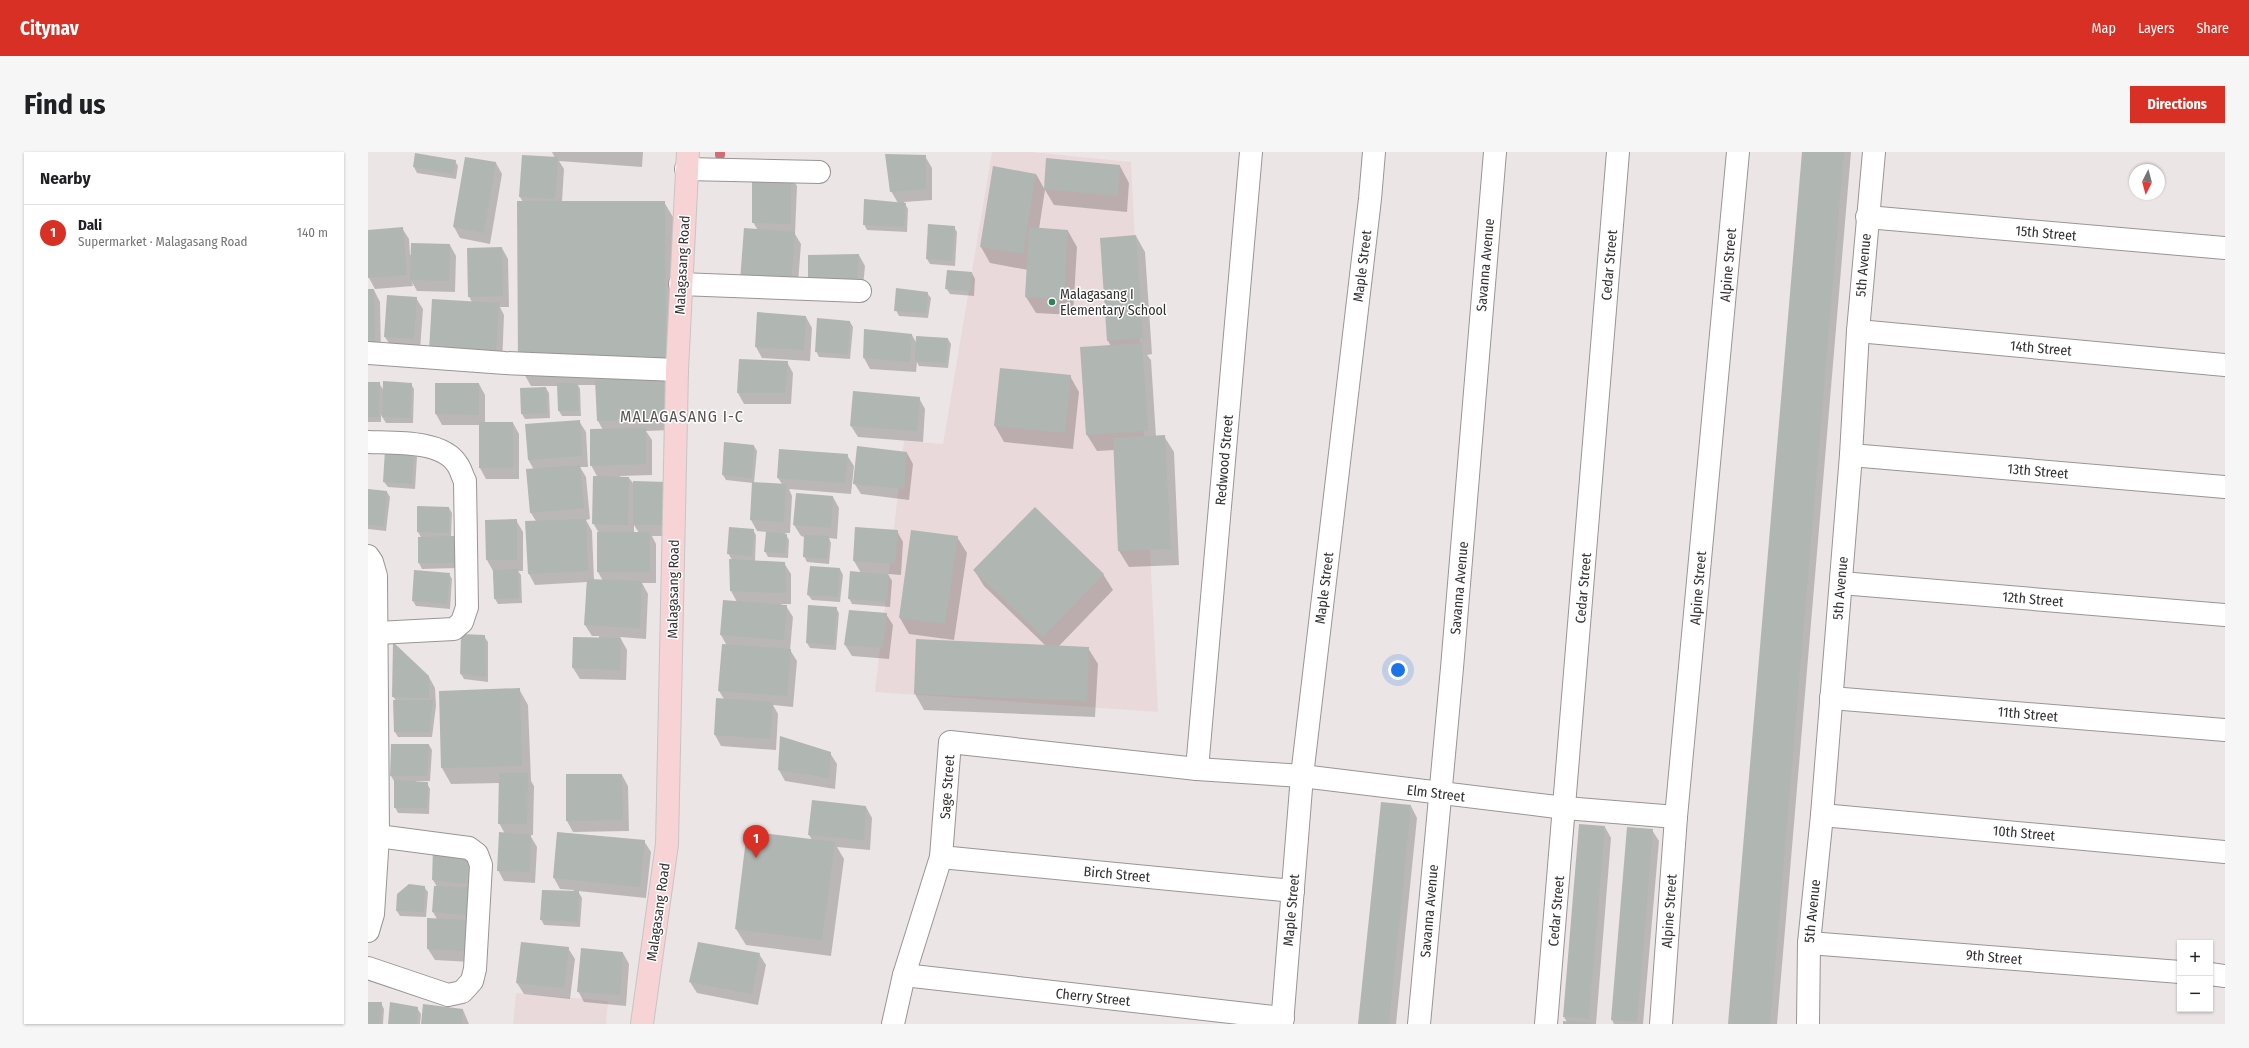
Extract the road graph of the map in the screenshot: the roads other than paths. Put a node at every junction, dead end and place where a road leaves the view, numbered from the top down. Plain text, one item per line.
1 (1251, 152) edge
2 (1374, 152) edge
3 (1495, 152) edge
4 (1618, 152) edge
5 (1738, 152) edge
6 (1874, 152) edge
7 (687, 160) edge
8 (819, 172) dead end
9 (1867, 217) junction
10 (2225, 248) edge
11 (680, 284) junction
12 (860, 291) dead end
13 (1858, 331) junction
14 (368, 353) edge
15 (2225, 365) edge
16 (677, 370) junction
17 (368, 442) edge
18 (1851, 454) junction
19 (2225, 487) edge
20 (368, 556) edge
21 (1841, 583) junction
22 (2225, 615) edge
23 (377, 633) junction
24 (1831, 698) junction
25 (2225, 730) edge
26 (1197, 769) junction
27 (1302, 776) junction
28 (1440, 794) junction
29 (1565, 808) junction
30 (1822, 815) junction
31 (1676, 817) junction
32 (378, 836) junction
33 (2225, 852) edge
34 (941, 857) junction
35 (1293, 891) junction
36 (368, 931) edge
37 (1809, 943) junction
38 (368, 968) edge
39 (2177, 972) edge
40 (2213, 974) edge
41 (904, 975) junction
42 (2225, 976) edge
43 (1282, 1021) edge
44 (642, 1024) edge
45 (893, 1024) edge
46 (1419, 1024) edge
47 (1546, 1024) edge
48 (1661, 1024) edge
49 (1808, 1024) edge

1 - 26 street, Redwood Street
2 - 27 street, Maple Street
3 - 28 street, Savanna Avenue
4 - 29 street, Cedar Street
5 - 31 street, Alpine Street
6 - 9 street, 5th Avenue
7 - 8 street
7 - 11 main road, Malagasang Road
9 - 10 street, 15th Street
9 - 13 street, 5th Avenue
11 - 12 street
11 - 16 main road, Malagasang Road
13 - 15 street, 14th Street
13 - 18 street, 5th Avenue
14 - 16 street
16 - 44 main road, Malagasang Road
17 - 23 street
18 - 19 street, 13th Street
18 - 21 street, 5th Avenue
20 - 23 street
21 - 22 street, 12th Street
21 - 24 street, 5th Avenue
23 - 32 street
24 - 25 street, 11th Street
24 - 30 street, 5th Avenue
26 - 27 street, Elm Street
26 - 34 street, Sage Street
27 - 28 street, Elm Street
27 - 35 street, Maple Street
28 - 29 street, Elm Street
28 - 46 street, Savanna Avenue
29 - 31 street, Elm Street
29 - 47 street, Cedar Street
30 - 33 street, 10th Street
30 - 37 street, 5th Avenue
31 - 48 street, Alpine Street
32 - 36 street
32 - 38 street
34 - 35 street, Birch Street
34 - 41 street, Sage Street
35 - 43 street, Maple Street
37 - 39 street, 9th Street
37 - 49 street, 5th Avenue
40 - 42 street
41 - 43 street, Cherry Street
41 - 45 street, Sage Street

